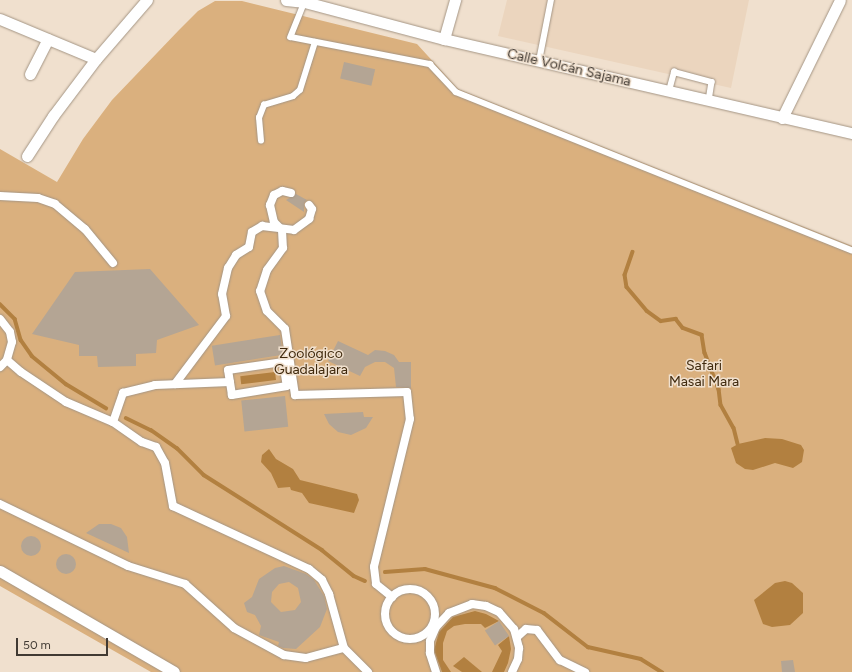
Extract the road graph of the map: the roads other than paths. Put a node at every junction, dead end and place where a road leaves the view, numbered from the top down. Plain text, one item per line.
1 (147, 0) edge
2 (286, 0) edge
3 (455, 0) edge
4 (552, 0) edge
5 (840, 0) edge
6 (306, 1) edge
7 (0, 19) edge
8 (48, 39) junction
9 (444, 39) junction
10 (315, 42) junction
11 (96, 59) junction
12 (539, 61) junction
13 (30, 74) dead end
14 (669, 92) junction
15 (709, 100) junction
16 (782, 118) junction
17 (852, 133) edge
18 (261, 141) dead end
19 (27, 156) dead end
20 (290, 193) dead end
21 (0, 196) edge
22 (309, 205) dead end
23 (282, 230) junction
24 (852, 250) edge
25 (113, 263) dead end
26 (0, 318) edge
27 (7, 360) junction
28 (0, 367) edge
29 (288, 373) junction
30 (230, 382) junction
31 (175, 384) junction
32 (113, 422) junction
33 (0, 504) edge
34 (0, 572) edge
35 (392, 597) junction
36 (434, 626) junction
37 (517, 637) junction
38 (344, 648) junction
39 (174, 672) edge
40 (368, 672) edge
41 (436, 672) edge
42 (512, 672) edge
43 (585, 672) edge

1 - 11 street
2 - 6 street, Calle Volcán Sajama
3 - 9 street
4 - 12 lane
5 - 16 street
6 - 9 street, Calle Volcán Sajama
6 - 10 lane
7 - 8 street
8 - 11 street
8 - 13 street
9 - 12 street, Calle Volcán Sajama
10 - 18 lane
10 - 24 lane
11 - 19 street
12 - 14 street, Calle Volcán Sajama
14 - 15 street, Calle Volcán Sajama
14 - 15 lane
15 - 16 street, Calle Volcán Sajama
16 - 17 street, Calle Volcán Sajama
20 - 23 street
21 - 25 street
22 - 23 street
23 - 29 street
23 - 31 street
26 - 27 street
27 - 28 street
27 - 32 street
29 - 30 street
29 - 30 street
29 - 35 street
30 - 31 street
31 - 32 street
32 - 38 street
33 - 38 street
34 - 39 street
35 - 36 street
35 - 36 street
36 - 37 street
36 - 41 street
37 - 42 street
37 - 43 street
38 - 40 street

